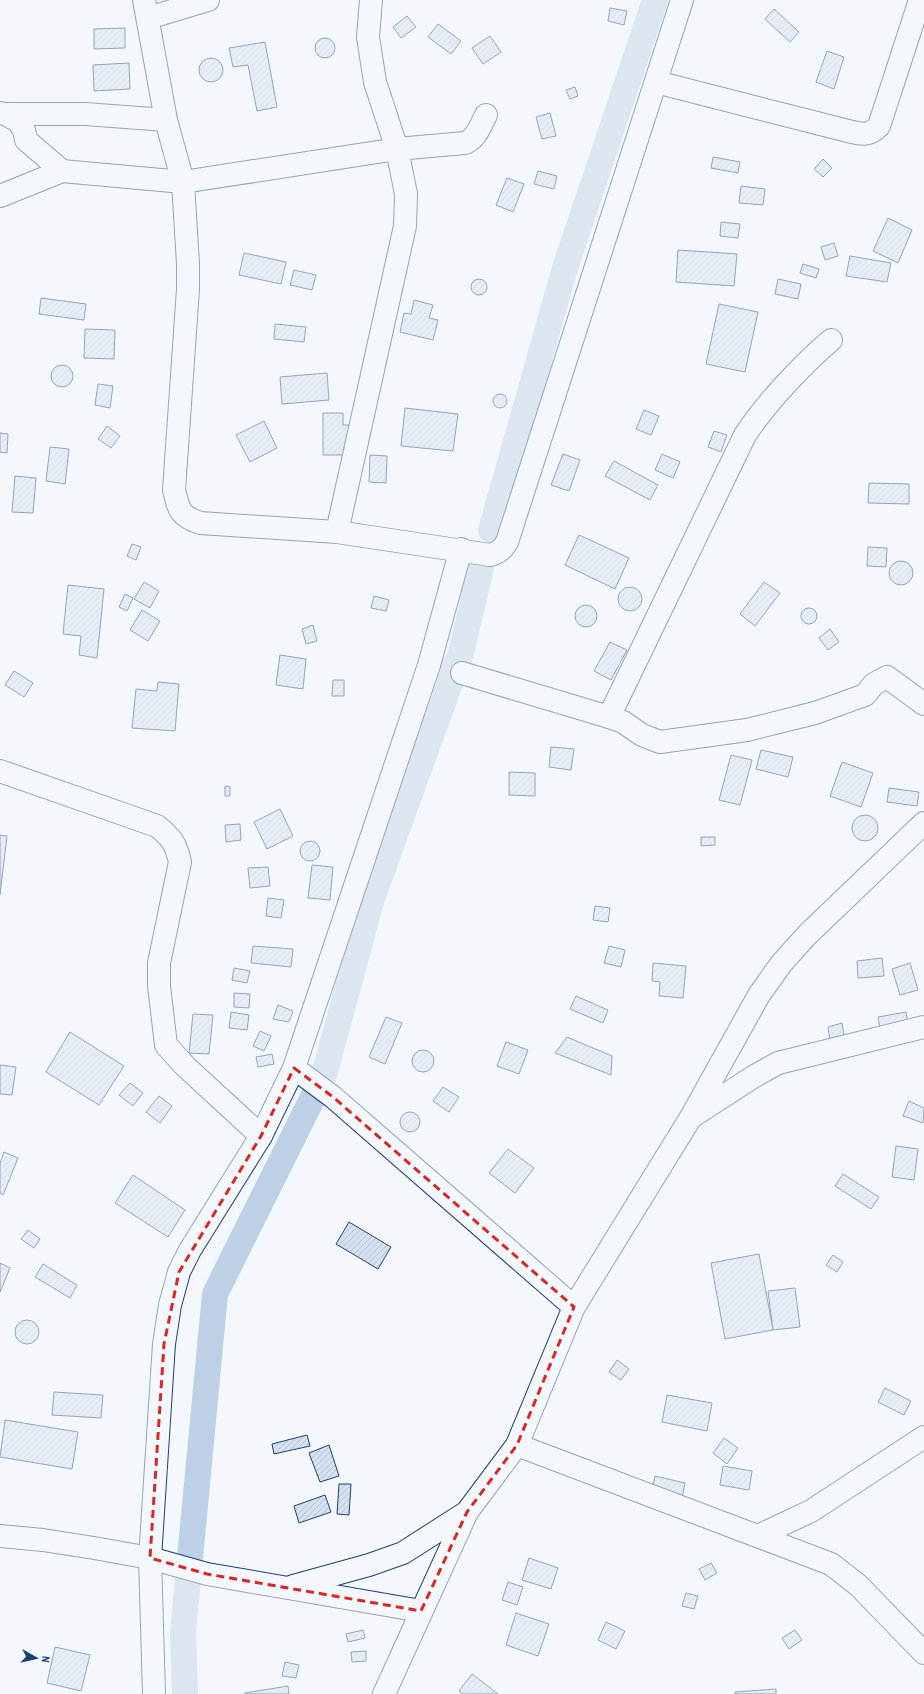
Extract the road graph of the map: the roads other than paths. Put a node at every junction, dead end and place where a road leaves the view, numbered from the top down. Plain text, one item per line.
1 (208, 0) edge
2 (371, 0) edge
3 (682, 0) edge
4 (920, 0) edge
5 (146, 9) edge
6 (656, 82) junction
7 (3, 114) edge
8 (486, 114) dead end
9 (166, 120) junction
10 (397, 149) junction
11 (62, 170) junction
12 (183, 182) junction
13 (0, 196) edge
14 (831, 340) dead end
15 (337, 532) junction
16 (461, 550) junction
17 (462, 673) tunnel mouth
18 (924, 704) edge
19 (609, 717) junction
20 (0, 771) edge
21 (924, 823) edge
22 (924, 1027) edge
23 (294, 1068) junction
24 (691, 1117) junction
25 (261, 1136) junction
26 (574, 1307) junction
27 (924, 1437) edge
28 (517, 1445) junction
29 (467, 1512) junction
30 (0, 1536) edge
31 (758, 1536) junction
32 (150, 1558) junction
33 (288, 1587) junction
34 (421, 1611) junction
35 (924, 1653) edge
36 (154, 1694) edge
37 (384, 1694) edge

1 - 5 street
2 - 10 street
3 - 6 street
4 - 6 street
5 - 9 street
6 - 16 street
7 - 9 street
7 - 11 street
8 - 10 street
9 - 12 street
10 - 12 street
10 - 15 street
11 - 12 street
11 - 13 street
12 - 15 street
14 - 19 street
15 - 16 street
16 - 23 street
17 - 19 street
18 - 19 street
20 - 25 street
21 - 24 street
22 - 24 street
23 - 25 street
23 - 26 street
24 - 26 street
25 - 32 street
26 - 28 street
27 - 31 street
28 - 29 street
28 - 31 street
29 - 33 street
29 - 34 street
30 - 32 street
31 - 35 street
32 - 33 street
32 - 36 street
33 - 34 street
34 - 37 street

